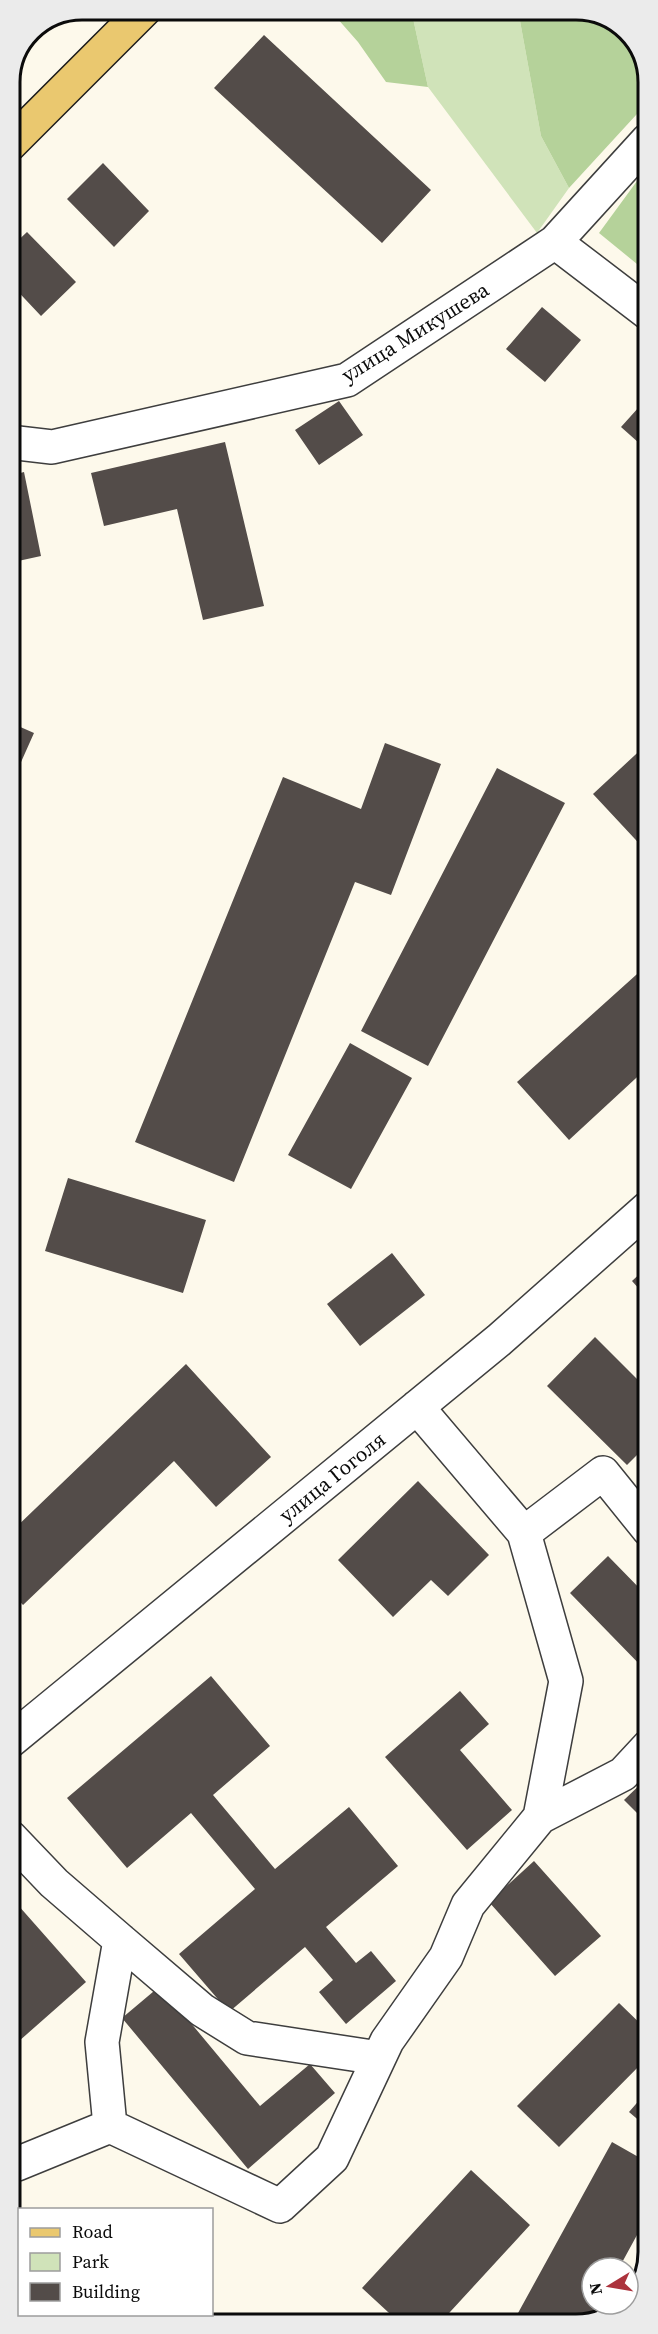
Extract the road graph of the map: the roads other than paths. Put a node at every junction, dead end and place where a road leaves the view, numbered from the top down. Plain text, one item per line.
1 (134, 20) edge
2 (20, 134) edge
3 (638, 151) edge
4 (555, 242) junction
5 (638, 305) edge
6 (20, 443) edge
7 (638, 1217) edge
8 (417, 1407) junction
9 (638, 1517) edge
10 (524, 1533) junction
11 (20, 1733) edge
12 (638, 1758) edge
13 (540, 1817) junction
14 (20, 1847) edge
15 (120, 1940) junction
16 (379, 2058) junction
17 (110, 2126) junction
18 (20, 2163) edge

1 - 2 main road
3 - 4 street, улица Микушева
4 - 5 street
4 - 6 street, улица Микушева
7 - 8 street, улица Гоголя
8 - 10 street
8 - 11 street, улица Гоголя
9 - 10 street
10 - 13 street
12 - 13 street
13 - 16 street
14 - 15 street
15 - 16 street
15 - 17 street
16 - 17 street
17 - 18 street

